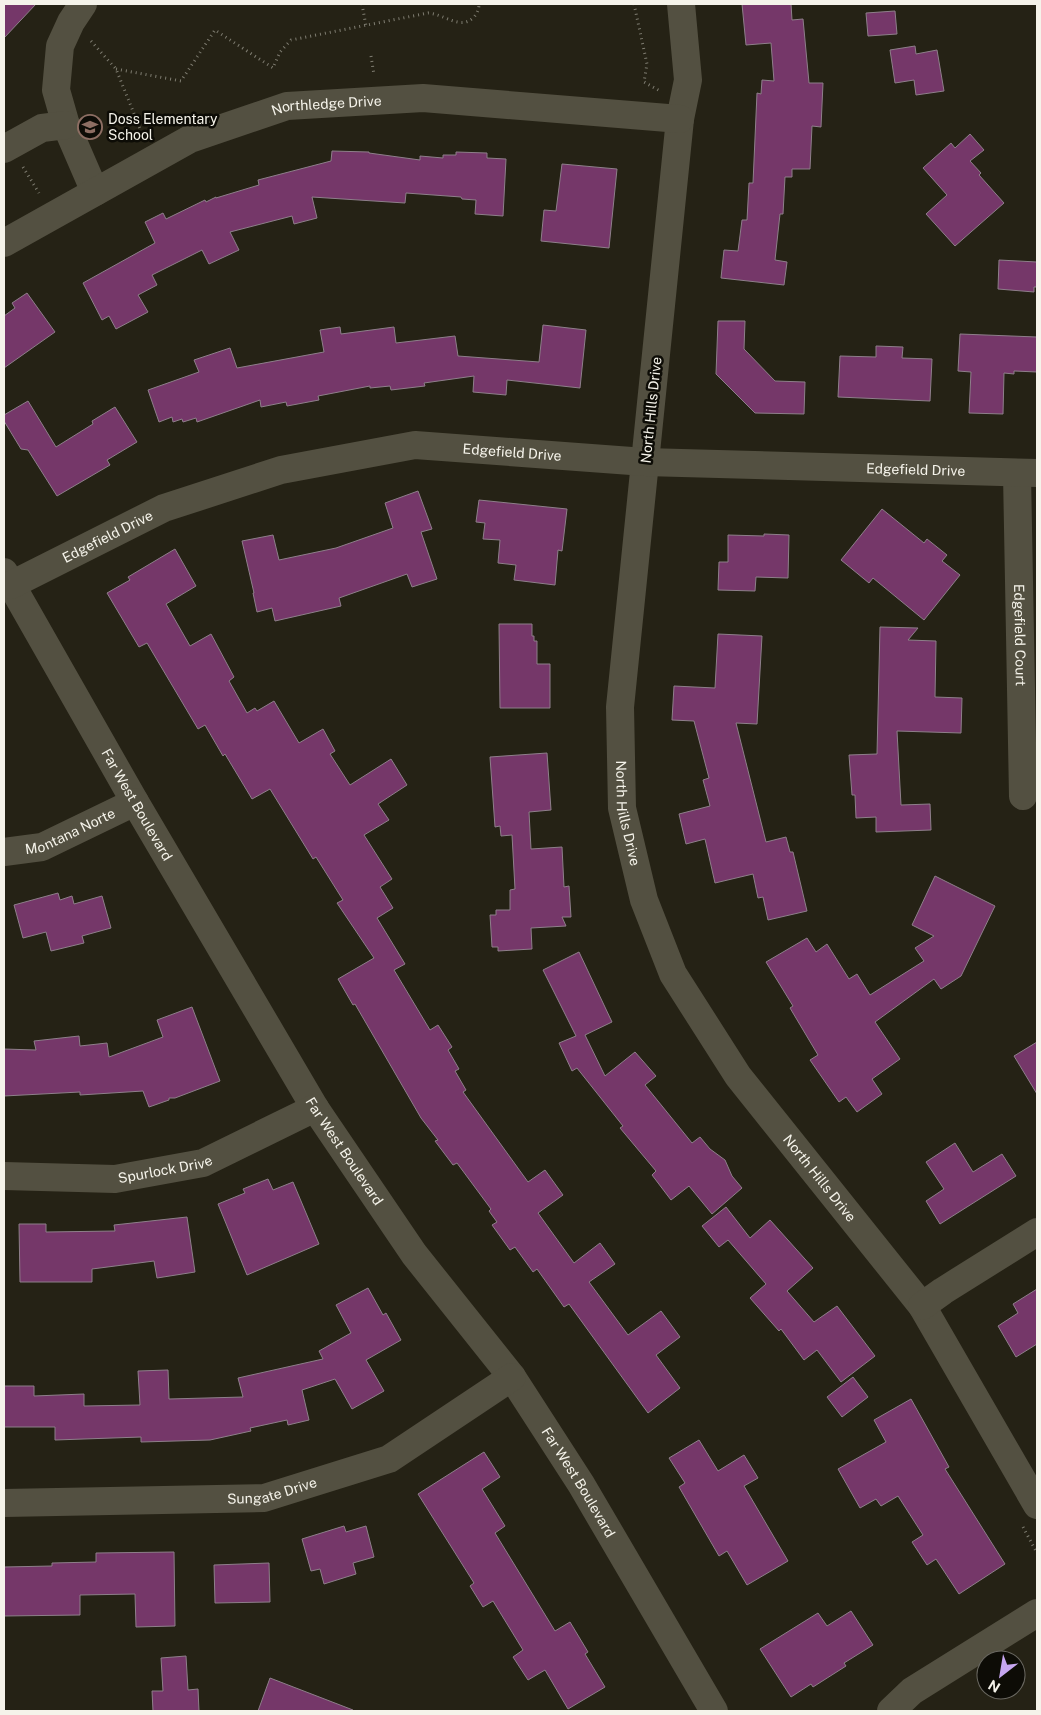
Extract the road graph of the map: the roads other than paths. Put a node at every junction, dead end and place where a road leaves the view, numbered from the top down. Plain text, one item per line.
1 (83, 4) edge
2 (681, 4) edge
3 (680, 119) junction
4 (66, 125) junction
5 (13, 157) edge
6 (95, 192) junction
7 (4, 243) edge
8 (646, 462) junction
9 (1027, 474) edge
10 (7, 579) edge
11 (1023, 796) dead end
12 (135, 802) junction
13 (4, 852) edge
14 (315, 1108) junction
15 (4, 1176) edge
16 (1037, 1232) edge
17 (922, 1306) junction
18 (512, 1377) junction
19 (4, 1503) edge
20 (1028, 1512) edge
21 (1037, 1613) edge
22 (714, 1711) edge
23 (891, 1711) edge

1 - 4 street
2 - 3 street, North Hills Drive
3 - 6 street, Northledge Drive
3 - 8 street, North Hills Drive
4 - 5 street
4 - 6 street
6 - 7 street, Northledge Drive
8 - 9 street, Edgefield Drive
8 - 10 street, Edgefield Drive
8 - 17 street, North Hills Drive
9 - 11 street, Edgefield Court
10 - 12 street, Far West Boulevard
12 - 13 street, Montana Norte
12 - 14 street, Far West Boulevard
14 - 15 street, Spurlock Drive
14 - 18 street, Far West Boulevard
16 - 17 street
17 - 20 street, North Hills Drive
18 - 19 street, Sungate Drive
18 - 22 street, Far West Boulevard
21 - 23 street

